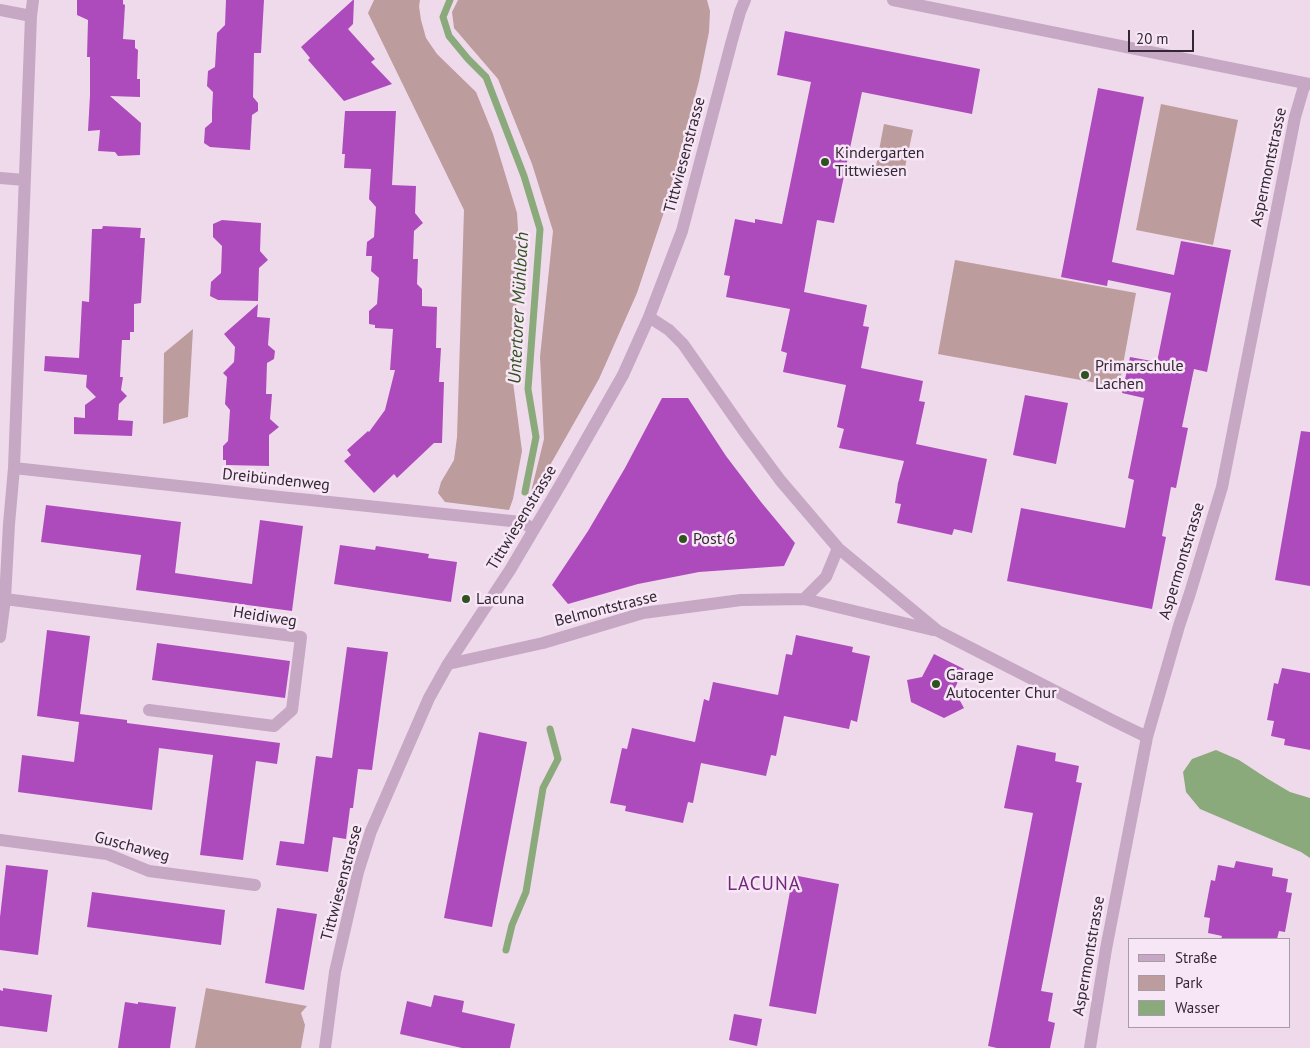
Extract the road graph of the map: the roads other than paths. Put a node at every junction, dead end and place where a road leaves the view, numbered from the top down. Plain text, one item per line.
1 (33, 0) edge
2 (745, 0) edge
3 (893, 0) edge
4 (0, 10) edge
5 (31, 16) junction
6 (1308, 83) edge
7 (0, 178) edge
8 (25, 180) junction
9 (649, 317) junction
10 (14, 468) junction
11 (4, 524) edge
12 (534, 529) junction
13 (838, 548) junction
14 (5, 599) junction
15 (804, 599) junction
16 (938, 631) junction
17 (0, 637) edge
18 (448, 664) junction
19 (149, 710) dead end
20 (1147, 737) junction
21 (0, 840) edge
22 (255, 885) dead end
23 (324, 1048) edge
24 (1090, 1048) edge

1 - 5 street
2 - 9 street, Tittwiesenstrasse
3 - 6 street
4 - 5 street
5 - 8 street
6 - 20 street, Aspermontstrasse
7 - 8 street
8 - 10 street
9 - 12 street, Tittwiesenstrasse
9 - 13 street, Belmontstrasse
10 - 11 street
10 - 12 street, Dreibündenweg
11 - 14 street
12 - 18 street, Tittwiesenstrasse
13 - 15 street
13 - 16 street, Belmontstrasse
14 - 17 street
14 - 19 street, Heidiweg
15 - 16 street, Belmontstrasse
15 - 18 street, Belmontstrasse
16 - 20 street, Belmontstrasse
18 - 23 street, Tittwiesenstrasse
20 - 24 street, Aspermontstrasse
21 - 22 street, Guschaweg

